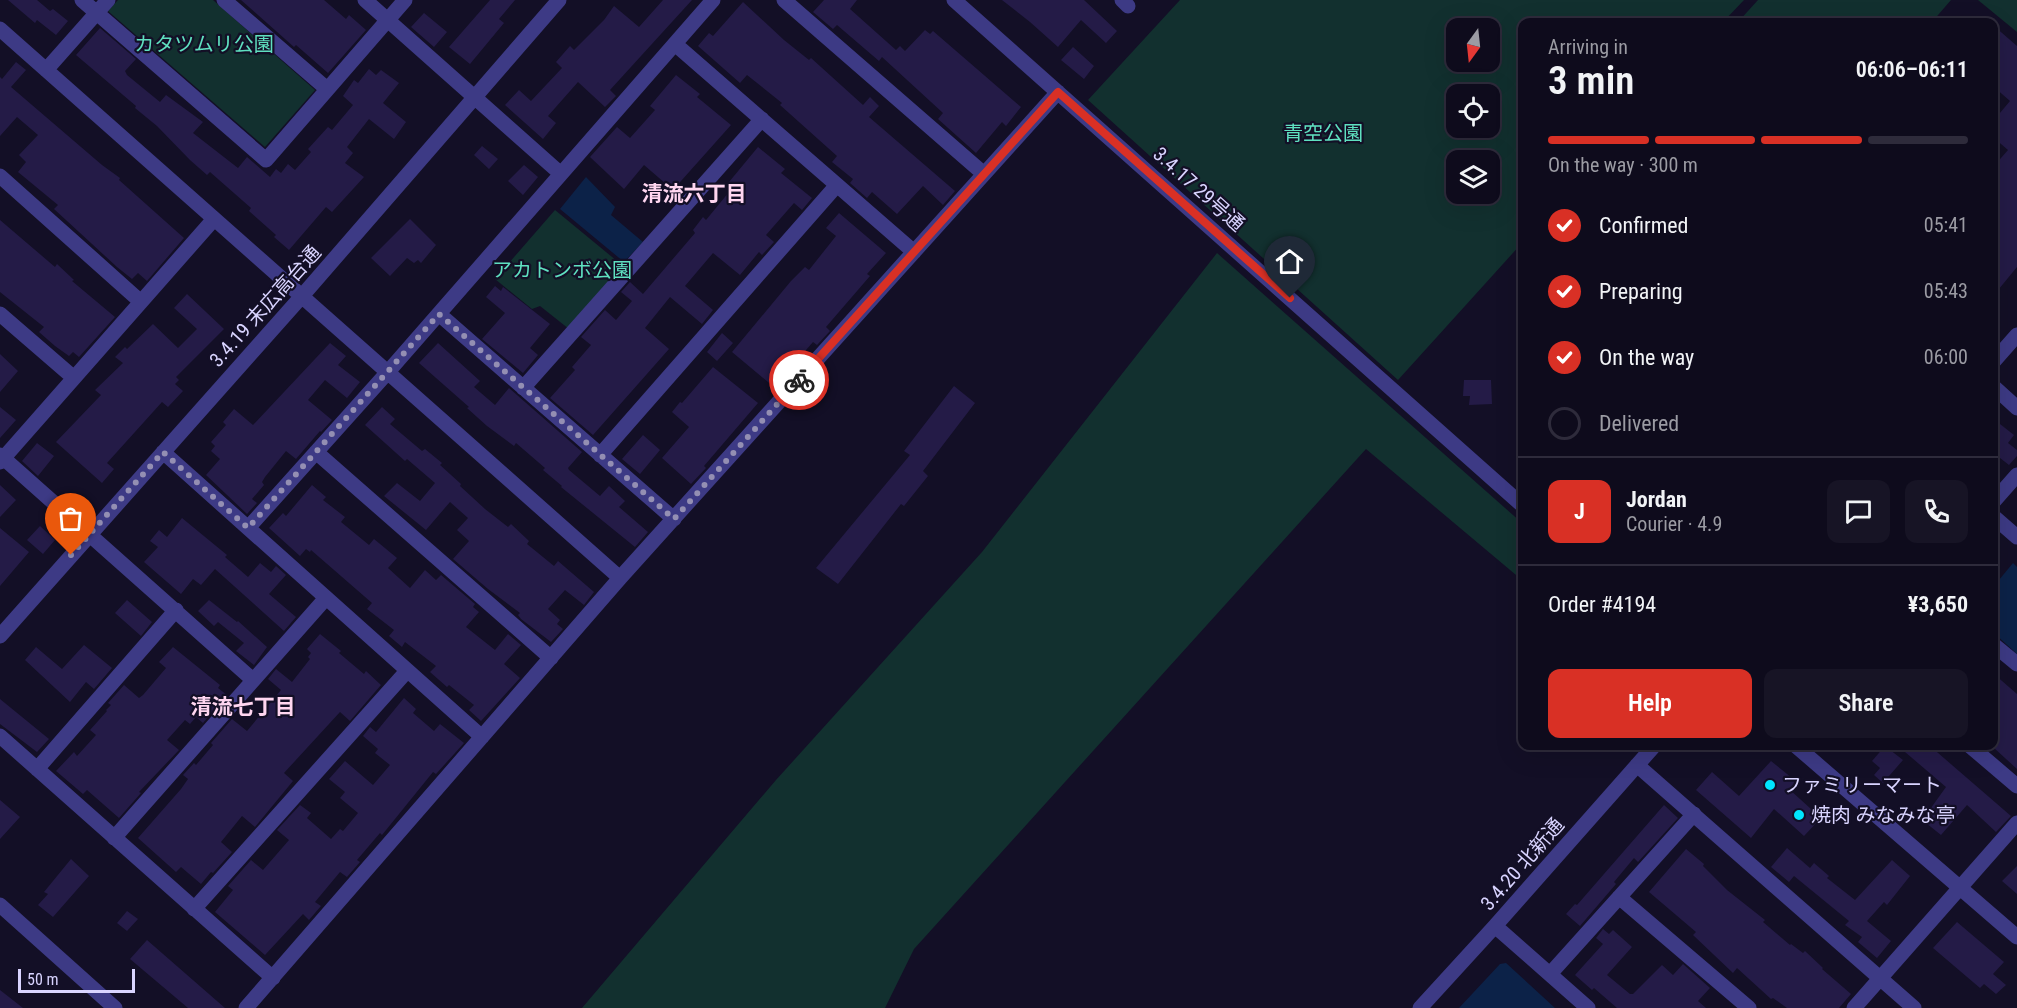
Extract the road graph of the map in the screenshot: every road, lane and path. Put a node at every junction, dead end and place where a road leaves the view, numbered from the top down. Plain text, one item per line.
1 (82, 0) edge
2 (108, 0) edge
3 (224, 0) edge
4 (365, 0) edge
5 (405, 0) edge
6 (559, 0) edge
7 (713, 0) edge
8 (784, 0) edge
9 (954, 0) edge
10 (97, 13) junction
11 (388, 20) junction
12 (0, 29) edge
13 (675, 44) junction
14 (46, 70) junction
15 (327, 89) junction
16 (1058, 92) junction
17 (476, 96) junction
18 (762, 119) junction
19 (561, 174) junction
20 (984, 174) junction
21 (0, 176) edge
22 (837, 185) junction
23 (214, 219) junction
24 (914, 252) junction
25 (302, 296) junction
26 (141, 302) junction
27 (0, 314) edge
28 (439, 314) junction
29 (2017, 335) edge
30 (1998, 357) edge
31 (387, 373) junction
32 (74, 378) junction
33 (523, 388) junction
34 (1998, 391) edge
35 (2017, 408) edge
36 (163, 452) junction
37 (316, 452) junction
38 (600, 455) junction
39 (1, 458) edge
40 (2017, 475) edge
41 (1998, 496) edge
42 (1518, 501) edge
43 (674, 519) junction
44 (1998, 520) edge
45 (248, 528) junction
46 (90, 533) junction
47 (2017, 537) edge
48 (620, 578) junction
49 (326, 598) junction
50 (176, 610) junction
51 (0, 636) edge
52 (1998, 648) edge
53 (551, 658) junction
54 (2017, 664) edge
55 (408, 671) junction
56 (253, 680) junction
57 (0, 736) edge
58 (482, 737) junction
59 (1650, 750) edge
60 (1801, 750) edge
61 (1975, 750) edge
62 (1637, 765) junction
63 (36, 769) junction
64 (2017, 786) edge
65 (1694, 814) junction
66 (2017, 823) edge
67 (114, 838) junction
68 (1961, 887) junction
69 (1619, 897) junction
70 (0, 905) edge
71 (194, 909) junction
72 (1495, 926) junction
73 (2017, 937) edge
74 (1550, 974) junction
75 (273, 978) junction
76 (1880, 979) junction
77 (1424, 1007) edge
78 (115, 1008) edge
79 (246, 1008) edge
80 (1588, 1008) edge
81 (1749, 1008) edge
82 (1854, 1008) edge
83 (1914, 1008) edge

1 - 10 street
2 - 10 street
3 - 15 street
4 - 11 street
5 - 11 street
6 - 17 street, 3.4.19 末広高台通
7 - 13 street
8 - 20 street
9 - 16 street, 3.4.17 29号通
10 - 14 street
10 - 15 street
11 - 15 street
11 - 17 street
12 - 14 street
13 - 18 street
13 - 19 street
14 - 23 street
16 - 20 street
16 - 42 street, 3.4.17 29号通
17 - 19 street
17 - 25 street, 3.4.19 末広高台通
18 - 22 street
18 - 33 street
19 - 28 street
20 - 24 street
21 - 26 street
22 - 24 street
22 - 38 street
23 - 25 street
23 - 26 street
24 - 43 street
25 - 31 street
25 - 36 street, 3.4.19 末広高台通
26 - 32 street
27 - 32 street
28 - 31 street
28 - 33 street
29 - 30 street
31 - 37 street
31 - 48 street
32 - 39 street
33 - 38 street
34 - 35 street
36 - 45 street
36 - 46 street, 3.4.19 末広高台通
37 - 45 street
37 - 53 street
38 - 43 street
39 - 46 street
40 - 41 street
43 - 48 street
44 - 47 street
45 - 49 street
46 - 50 street
46 - 51 street, 3.4.19 末広高台通
48 - 53 street
49 - 55 street
49 - 56 street
50 - 56 street
50 - 63 street
52 - 54 street
53 - 58 street
55 - 58 street
55 - 71 street
56 - 67 street
57 - 63 street
58 - 75 street
59 - 62 street, 3.4.20 北新通
60 - 68 street
61 - 64 street
62 - 65 street
62 - 72 street, 3.4.20 北新通
63 - 67 street
65 - 69 street
65 - 76 street
66 - 68 street
67 - 71 street
68 - 73 street
68 - 76 street
69 - 74 street
69 - 81 street
70 - 78 street
71 - 75 street
72 - 74 street
72 - 77 street, 3.4.20 北新通
74 - 80 street
75 - 79 street
76 - 82 street
76 - 83 street

